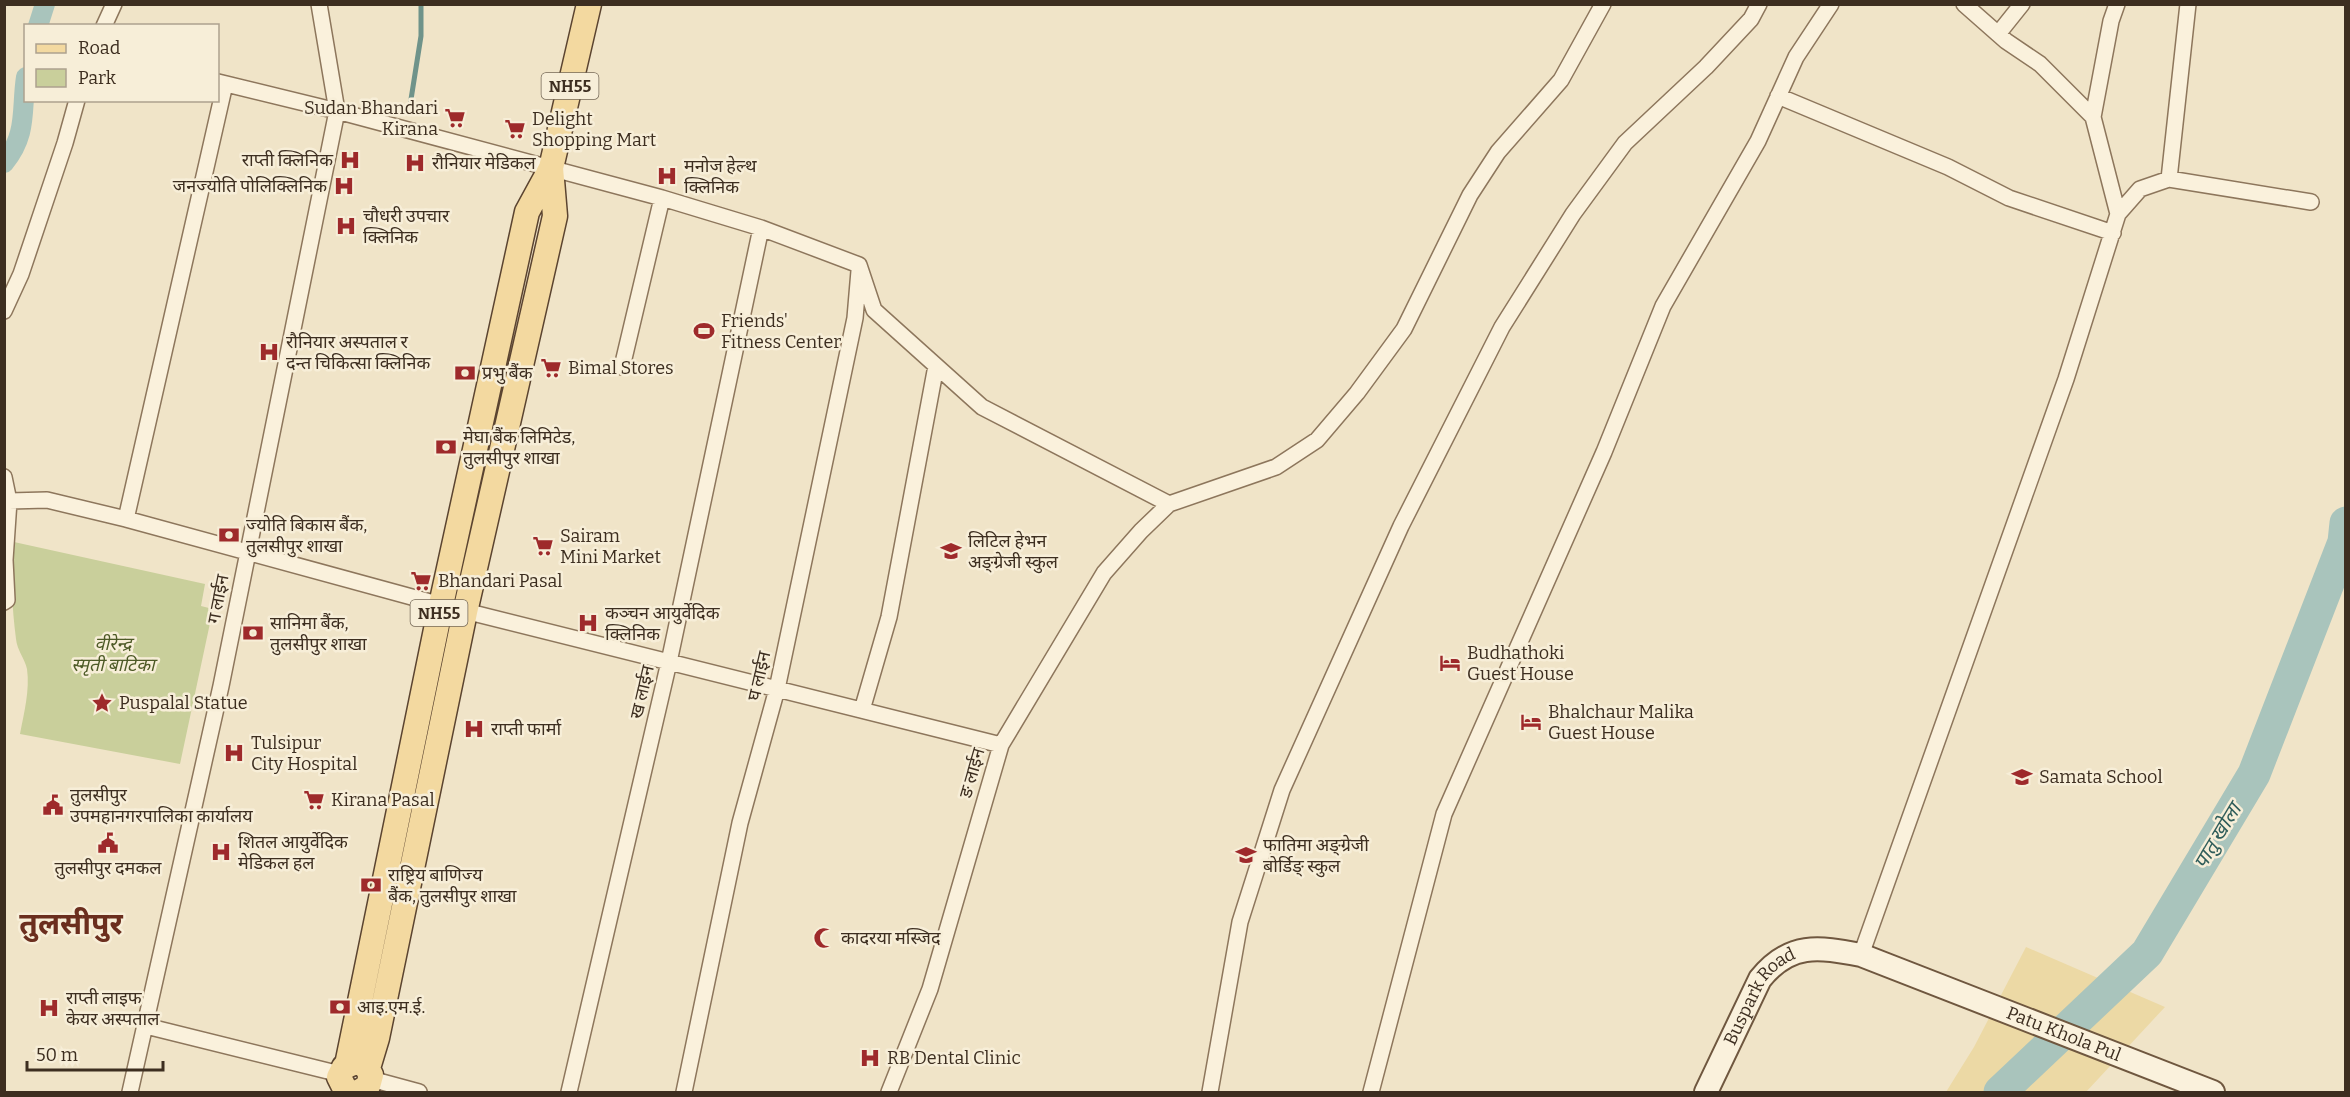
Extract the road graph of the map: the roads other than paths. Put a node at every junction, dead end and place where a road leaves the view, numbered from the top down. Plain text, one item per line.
1 (114, 4) edge
2 (319, 4) edge
3 (589, 4) edge
4 (1603, 4) edge
5 (1759, 4) edge
6 (1832, 4) edge
7 (1964, 4) edge
8 (2022, 4) edge
9 (2117, 4) edge
10 (2187, 4) edge
11 (105, 24) edge
12 (1998, 34) junction
13 (221, 83) edge
14 (1778, 96) junction
15 (76, 102) edge
16 (217, 102) edge
17 (337, 111) junction
18 (2093, 117) junction
19 (551, 168) junction
20 (2169, 179) junction
21 (662, 198) junction
22 (2311, 202) dead end
23 (2118, 214) junction
24 (761, 228) junction
25 (2113, 233) junction
26 (859, 265) junction
27 (4, 311) edge
28 (936, 366) junction
29 (622, 367) dead end
30 (4, 477) edge
31 (9, 501) junction
32 (1169, 504) junction
33 (126, 519) junction
34 (248, 553) junction
35 (6, 601) edge
36 (441, 605) junction
37 (465, 612) junction
38 (669, 662) junction
39 (777, 689) junction
40 (862, 710) junction
41 (1001, 745) junction
42 (1861, 955) junction
43 (1914, 976) joint
44 (146, 1026) junction
45 (355, 1083) edge
46 (130, 1092) edge
47 (419, 1092) edge
48 (569, 1092) edge
49 (684, 1092) edge
50 (889, 1092) edge
51 (1210, 1092) edge
52 (1371, 1092) edge
53 (1706, 1092) edge
54 (2213, 1092) edge

1 - 11 street
2 - 17 street
3 - 19 main road, NH55
4 - 32 street
5 - 51 street
6 - 14 street
7 - 12 street
8 - 12 street
9 - 18 street
10 - 20 street
12 - 18 street
13 - 17 street
14 - 25 street
14 - 52 street
15 - 27 street
16 - 33 street
17 - 19 street
17 - 34 street, ग लाईन
18 - 23 street
19 - 21 street
19 - 36 main road, NH55
19 - 37 main road, NH55
20 - 22 street
20 - 23 street
21 - 24 street
21 - 29 street
23 - 25 street
24 - 26 street
24 - 38 street, ख लाईन
25 - 42 street
26 - 28 street
26 - 39 street, घ लाईन
28 - 32 street
28 - 40 street
30 - 31 street
31 - 33 street
31 - 35 street
32 - 41 street, ङ लाईन
33 - 34 street
34 - 36 street
34 - 44 street, ग लाईन
36 - 37 street
36 - 45 main road, NH55
37 - 38 street
37 - 45 main road, NH55
38 - 39 street
38 - 48 street, ख लाईन
39 - 40 street
39 - 49 street, घ लाईन
40 - 41 street
41 - 50 street, ङ लाईन
42 - 43 main road, Buspark Road
42 - 53 main road, Buspark Road
43 - 54 main road, Patu Khola Pul
44 - 45 street
44 - 46 street, ग लाईन
45 - 47 street

